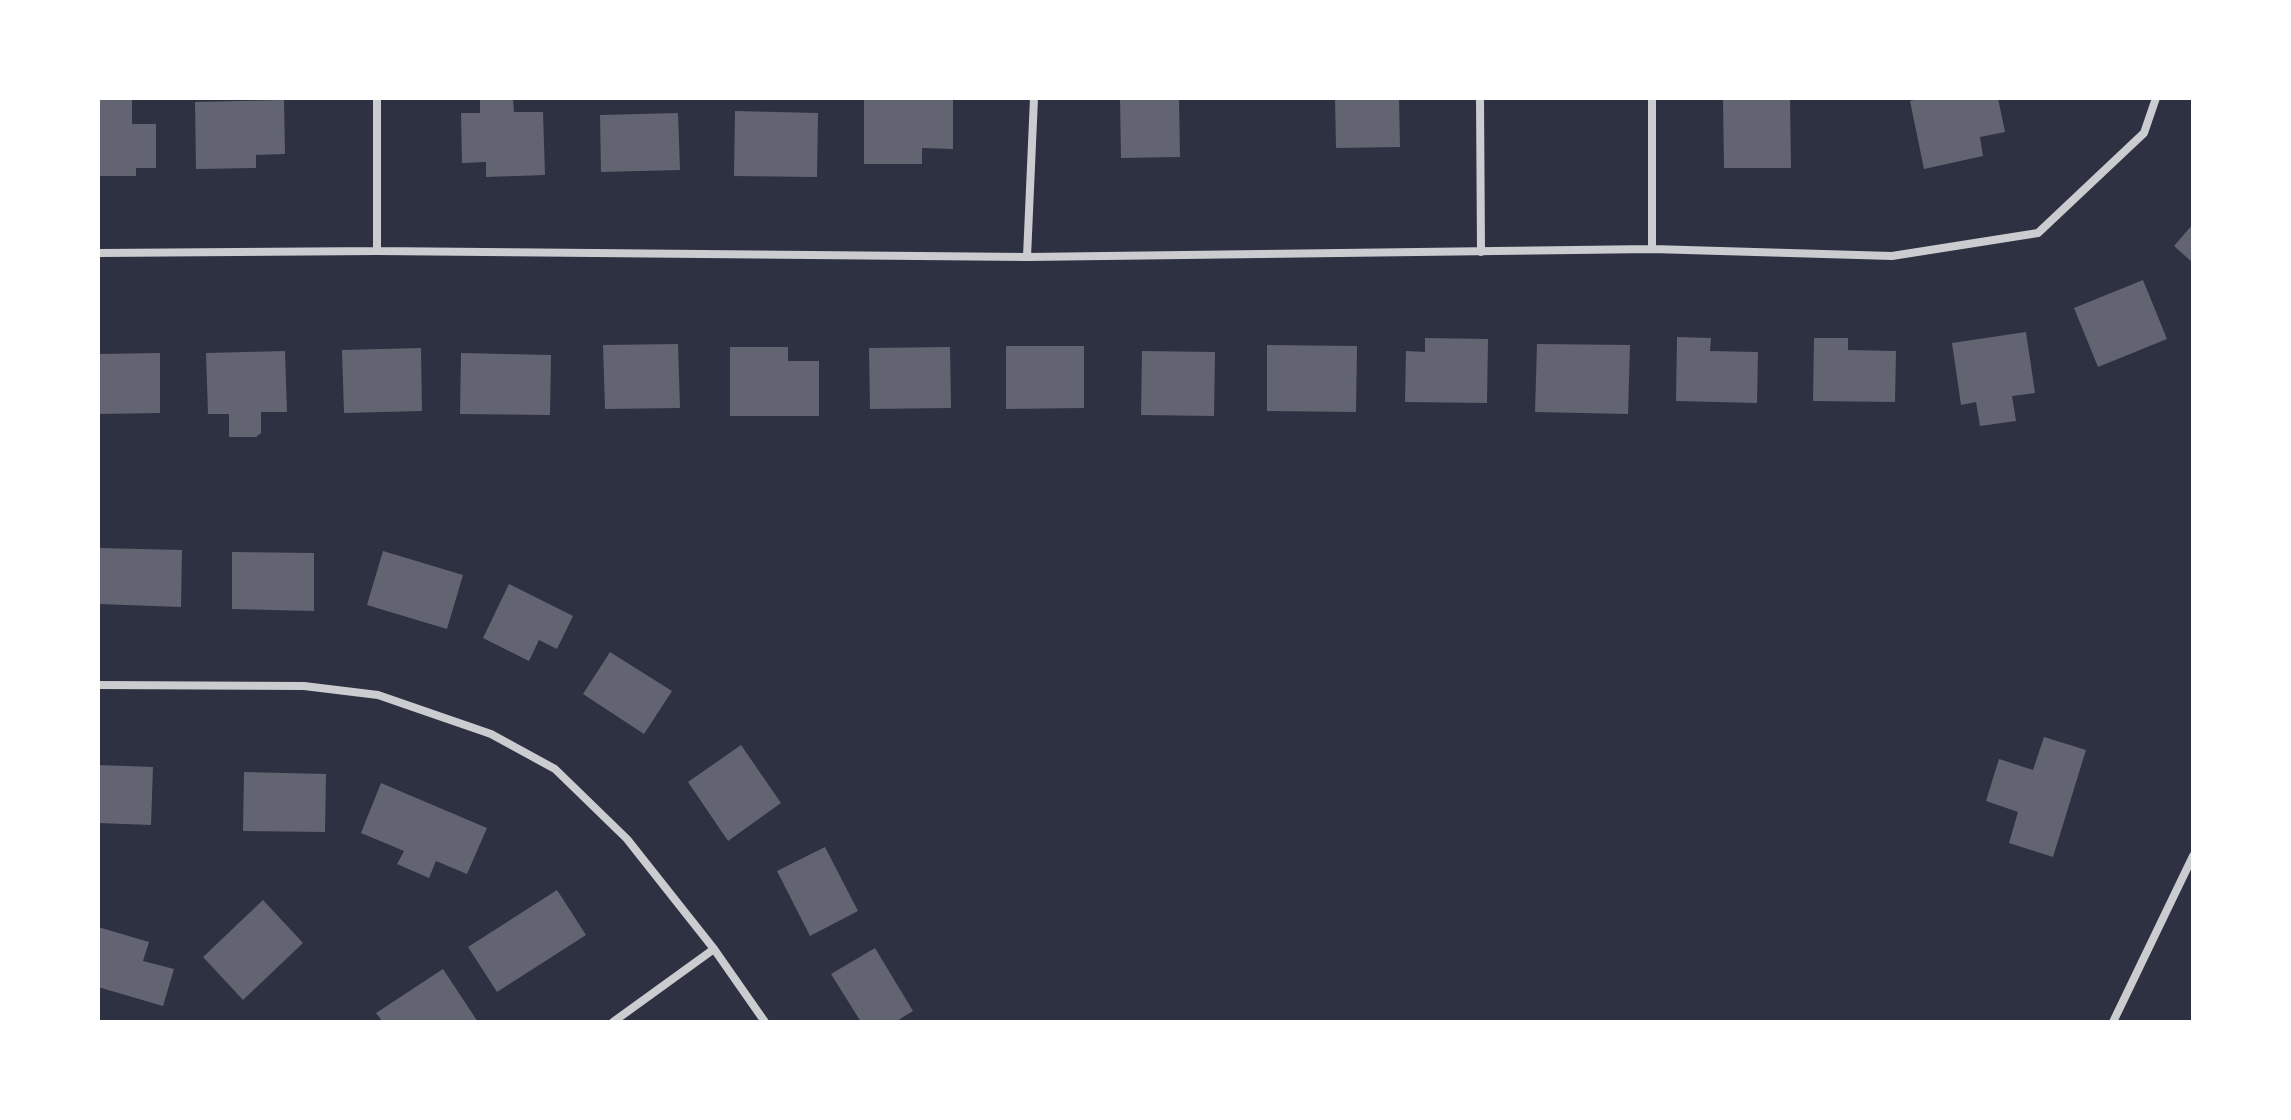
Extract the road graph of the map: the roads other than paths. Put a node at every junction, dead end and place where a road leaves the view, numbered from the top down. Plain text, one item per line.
1 (377, 98) edge
2 (1034, 98) edge
3 (1480, 98) edge
4 (1652, 98) edge
5 (2156, 98) edge
6 (1652, 249) junction
7 (377, 251) junction
8 (1481, 252) junction
9 (98, 253) edge
10 (1027, 257) junction
11 (98, 685) edge
12 (2193, 856) edge
13 (714, 949) junction
14 (613, 1022) edge
15 (765, 1022) edge
16 (2113, 1022) edge

1 - 7 street
2 - 10 street
3 - 8 street
4 - 6 street
5 - 6 street
6 - 8 street
7 - 9 street
7 - 10 street
8 - 10 street
11 - 13 street
12 - 16 street
13 - 14 street
13 - 15 street

